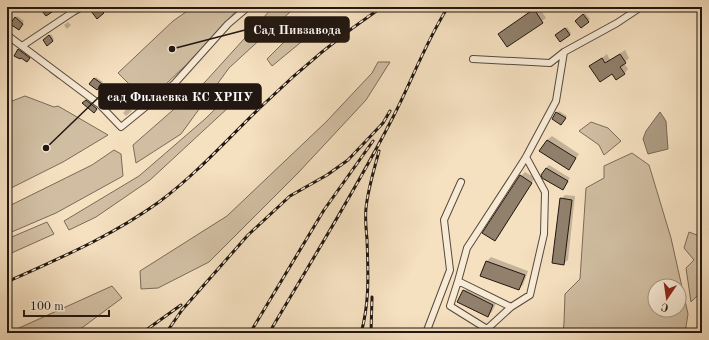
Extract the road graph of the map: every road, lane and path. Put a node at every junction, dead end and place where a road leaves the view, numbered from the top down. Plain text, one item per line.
1 (82, 7) edge
2 (248, 7) edge
3 (641, 7) edge
4 (7, 35) edge
5 (22, 46) junction
6 (564, 52) junction
7 (473, 59) dead end
8 (526, 157) junction
9 (461, 182) dead end
10 (458, 281) junction
11 (511, 307) junction
12 (426, 333) edge

1 - 5 street
2 - 5 street
3 - 6 street
4 - 5 street
6 - 7 street
6 - 8 street
8 - 10 street
8 - 11 street
9 - 12 street
10 - 11 street
10 - 11 street

